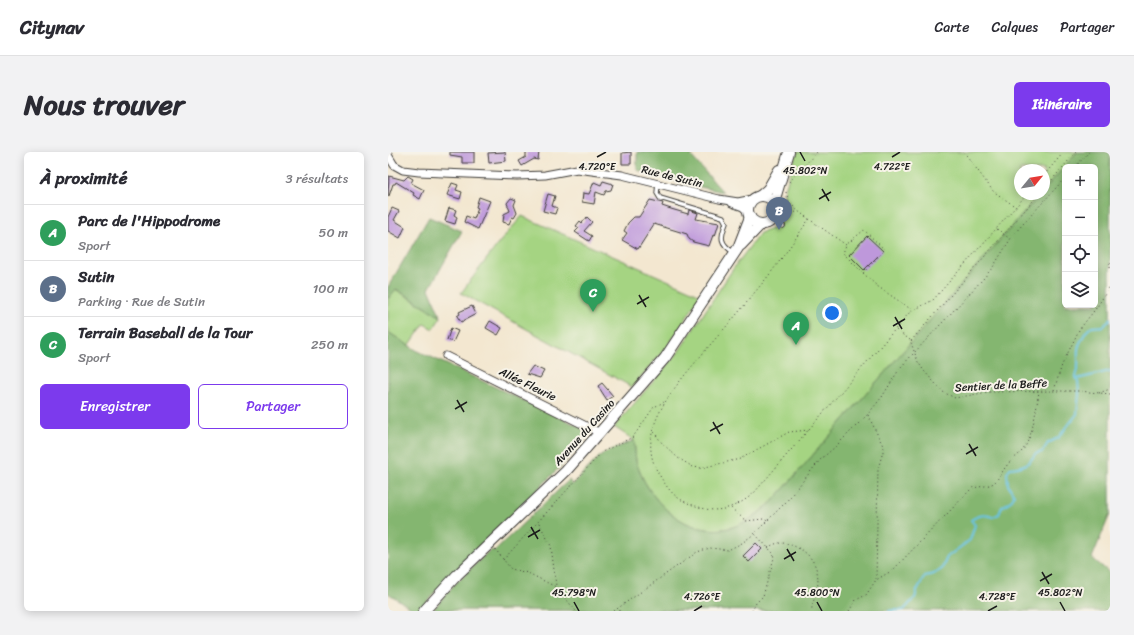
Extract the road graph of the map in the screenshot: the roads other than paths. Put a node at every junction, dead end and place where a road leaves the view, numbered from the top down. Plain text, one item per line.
1 (789, 152) edge
2 (388, 155) edge
3 (658, 184) junction
4 (757, 198) junction
5 (719, 199) junction
6 (774, 202) junction
7 (749, 215) junction
8 (774, 218) junction
9 (761, 224) junction
10 (783, 226) dead end
11 (736, 250) junction
12 (446, 356) dead end
13 (600, 433) junction
14 (424, 611) edge

1 - 4 street
1 - 6 street
2 - 3 street, Rue de Sutin
3 - 5 street, Rue de Sutin
3 - 11 lane
4 - 5 street, Rue de Sutin
4 - 6 street
4 - 7 street
5 - 7 street, Rue de Sutin
6 - 8 street
7 - 9 street
7 - 11 street
8 - 9 street
8 - 10 lane
9 - 11 street
11 - 13 street, Avenue du Casino
12 - 13 street, Allée Fleurie
13 - 14 street, Avenue du Casino

